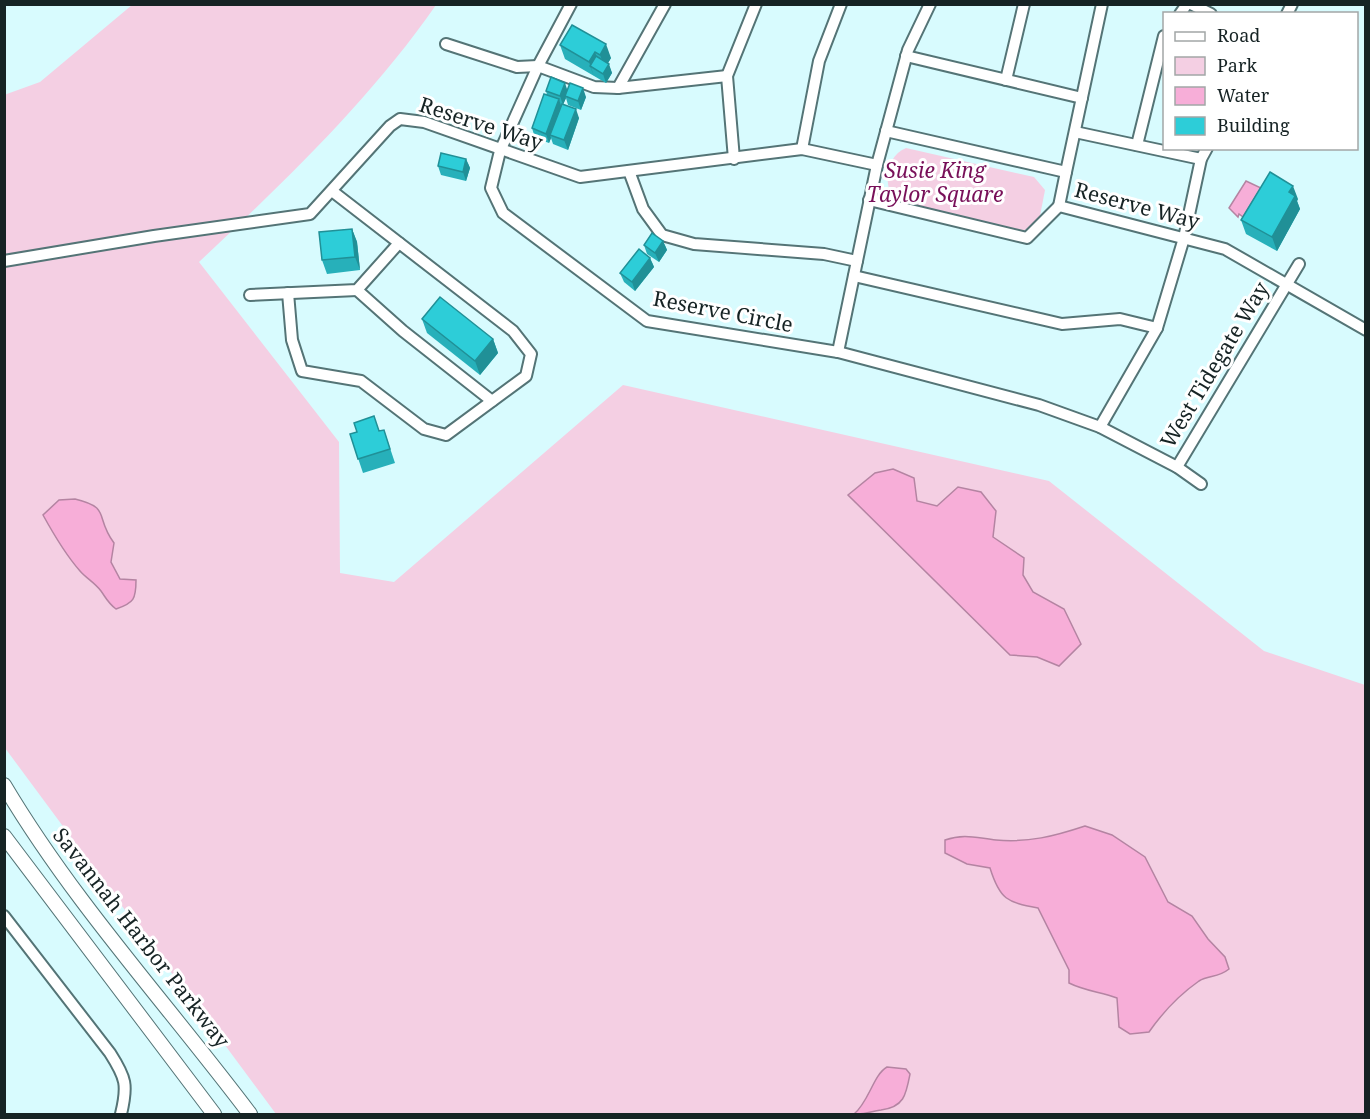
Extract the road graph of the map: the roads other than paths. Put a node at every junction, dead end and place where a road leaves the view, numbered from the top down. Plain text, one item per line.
1 (571, 4) edge
2 (665, 4) edge
3 (756, 4) edge
4 (841, 4) edge
5 (930, 4) edge
6 (1024, 4) edge
7 (1102, 4) edge
8 (1189, 4) edge
9 (1207, 12) edge
10 (1163, 40) edge
11 (446, 44) dead end
12 (906, 56) junction
13 (538, 66) junction
14 (727, 76) junction
15 (1006, 80) junction
16 (618, 88) junction
17 (1082, 98) junction
18 (886, 131) junction
19 (1075, 132) junction
20 (1137, 145) junction
21 (802, 149) junction
22 (1206, 150) edge
23 (500, 151) junction
24 (734, 159) junction
25 (1201, 159) junction
26 (876, 165) junction
27 (629, 171) junction
28 (1066, 172) junction
29 (332, 192) junction
30 (869, 200) junction
31 (1059, 206) junction
32 (1184, 238) junction
33 (399, 243) junction
34 (4, 261) edge
35 (857, 261) junction
36 (1299, 264) dead end
37 (854, 276) junction
38 (1287, 284) junction
39 (357, 290) junction
40 (288, 293) junction
41 (250, 295) dead end
42 (1157, 328) junction
43 (1365, 330) edge
44 (838, 352) junction
45 (492, 401) junction
46 (1100, 427) junction
47 (1177, 467) junction
48 (1200, 484) dead end
49 (4, 784) edge
50 (4, 836) edge
51 (4, 916) edge
52 (121, 1114) edge
53 (214, 1114) edge
54 (250, 1114) edge

1 - 13 street, Reserve Circle
2 - 16 street
3 - 14 street
4 - 21 street
5 - 12 street
6 - 15 street
7 - 17 street
8 - 9 street
10 - 20 street
11 - 13 street
12 - 15 street
12 - 18 street
13 - 16 street
13 - 23 street, Reserve Circle
14 - 16 street
14 - 24 street
15 - 17 street
17 - 19 street
18 - 26 street
18 - 28 street, Reserve Way
19 - 20 street
19 - 28 street
20 - 25 street
21 - 24 street, Reserve Way
21 - 26 street, Reserve Way
22 - 25 street
23 - 27 street, Reserve Way
23 - 29 street, Reserve Way
23 - 44 street, Reserve Circle
24 - 27 street, Reserve Way
25 - 32 street
26 - 30 street
27 - 35 street
28 - 31 street, Reserve Way
29 - 33 street
29 - 34 street, Reserve Way
30 - 31 street
30 - 35 street
31 - 32 street, Reserve Way
32 - 38 street, Reserve Way
32 - 42 street
33 - 39 street
33 - 45 street
35 - 37 street
36 - 38 street, West Tidegate Way
37 - 42 street
37 - 44 street
38 - 43 street, Reserve Way
38 - 47 street, West Tidegate Way
39 - 40 street
39 - 45 street
40 - 41 street
40 - 45 street
42 - 46 street
44 - 46 street, Reserve Circle
46 - 47 street, Reserve Circle
47 - 48 street, Reserve Circle
49 - 54 street, Savannah Harbor Parkway
50 - 53 street
51 - 52 street

